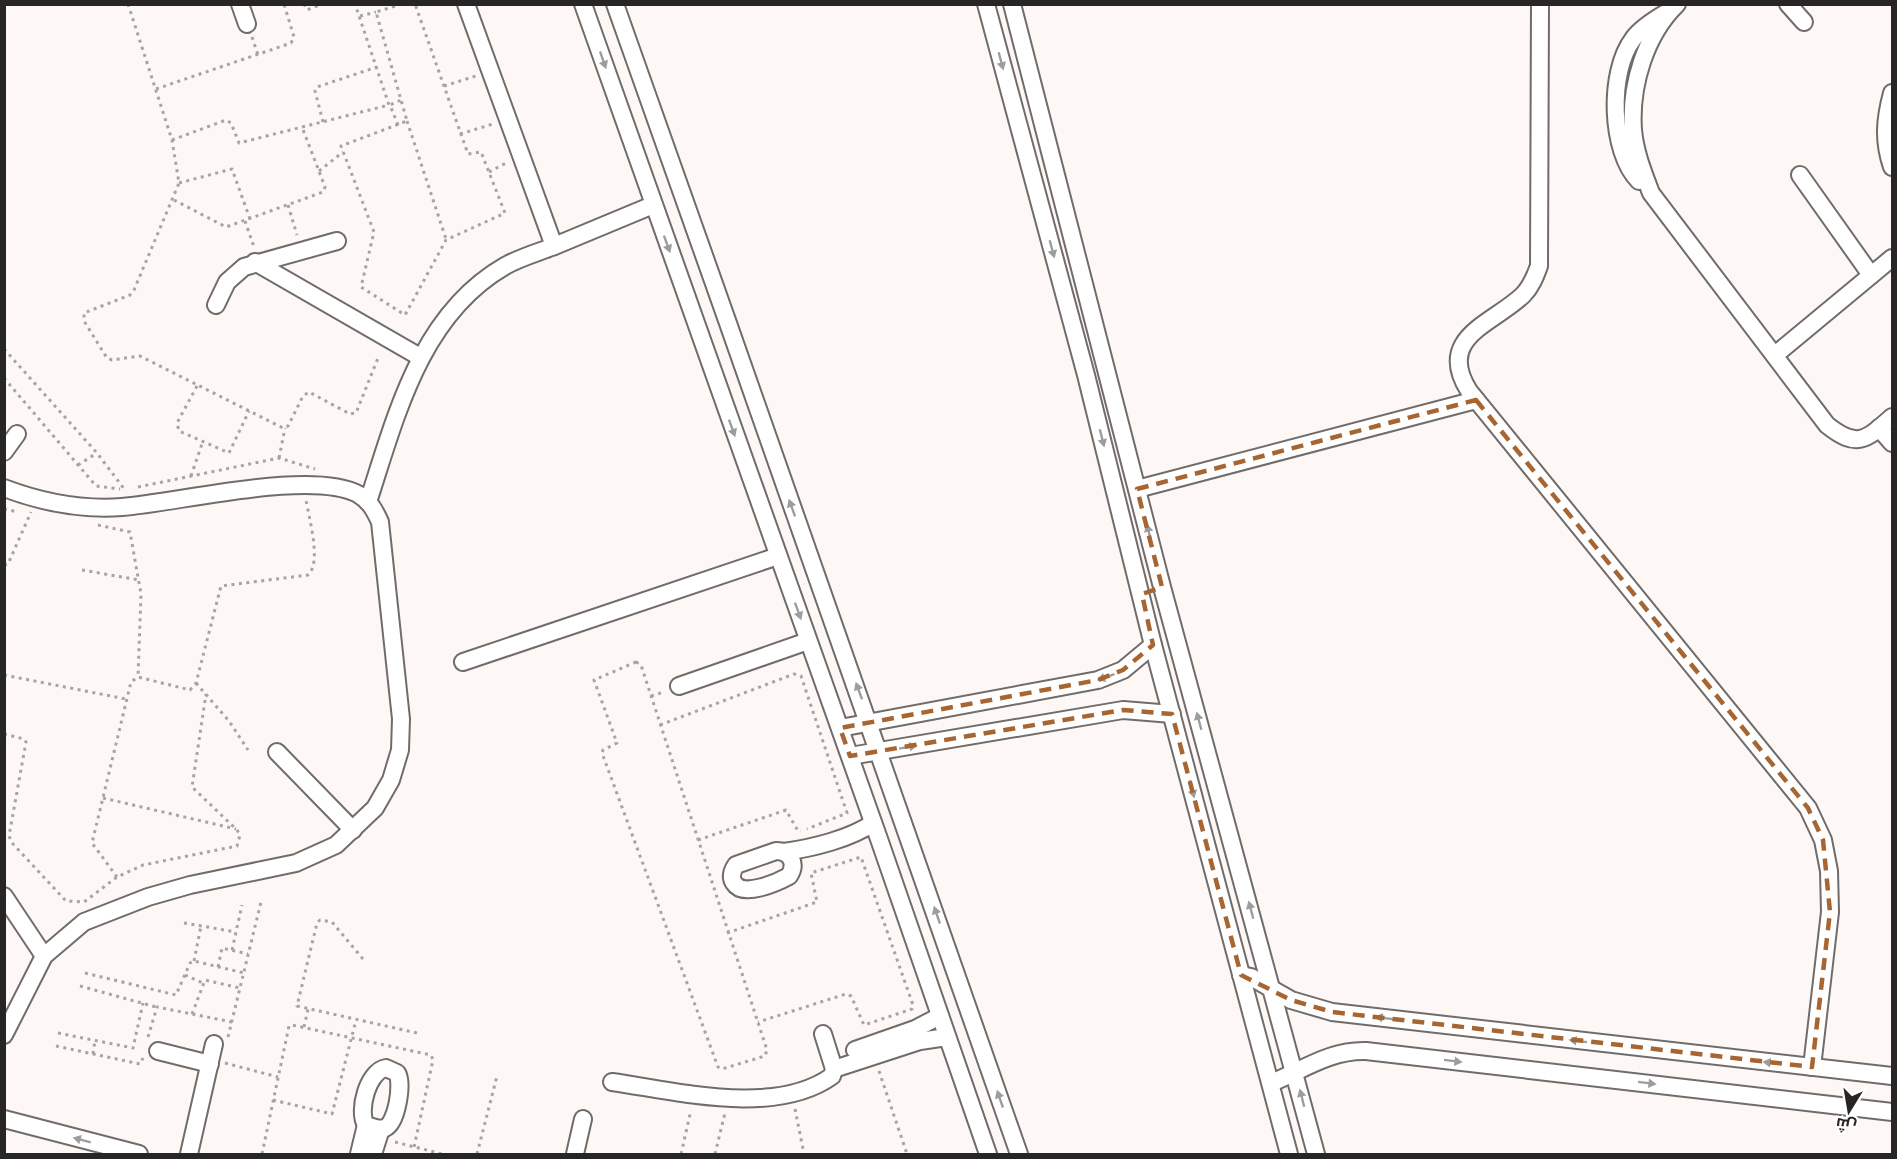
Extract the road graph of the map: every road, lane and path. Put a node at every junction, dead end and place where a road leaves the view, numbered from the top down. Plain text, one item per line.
1 (128, 4) edge
2 (240, 4) edge
3 (284, 4) edge
4 (304, 4) edge
5 (322, 4) edge
6 (355, 4) edge
7 (402, 4) edge
8 (415, 4) edge
9 (466, 4) edge
10 (584, 4) edge
11 (615, 4) edge
12 (986, 4) edge
13 (1012, 4) edge
14 (1540, 4) edge
15 (1788, 4) edge
16 (1674, 7) edge
17 (376, 12) junction
18 (360, 16) junction
19 (1804, 22) dead end
20 (247, 24) dead end
21 (376, 67) junction
22 (490, 72) junction
23 (444, 86) junction
24 (156, 89) junction
25 (1893, 93) edge
26 (402, 100) junction
27 (390, 105) junction
28 (507, 119) junction
29 (407, 121) junction
30 (323, 122) junction
31 (398, 125) junction
32 (302, 127) junction
33 (460, 134) junction
34 (172, 140) junction
35 (343, 152) junction
36 (1893, 167) edge
37 (319, 171) junction
38 (1800, 175) dead end
39 (179, 183) junction
40 (174, 200) junction
41 (288, 205) junction
42 (653, 205) junction
43 (250, 219) junction
44 (245, 221) junction
45 (446, 240) junction
46 (337, 241) dead end
47 (554, 246) junction
48 (301, 250) junction
49 (1893, 258) edge
50 (257, 261) junction
51 (1871, 275) junction
52 (216, 305) dead end
53 (5, 351) edge
54 (1775, 355) junction
55 (420, 357) junction
56 (378, 358) dead end
57 (4, 378) edge
58 (197, 386) junction
59 (1476, 400) junction
60 (249, 411) junction
61 (1893, 417) edge
62 (285, 428) junction
63 (1879, 428) junction
64 (17, 434) dead end
65 (202, 441) junction
66 (1893, 443) edge
67 (4, 452) edge
68 (97, 453) junction
69 (279, 458) junction
70 (78, 465) junction
71 (191, 476) junction
72 (304, 486) junction
73 (322, 487) junction
74 (4, 488) edge
75 (1137, 489) junction
76 (125, 490) junction
77 (368, 502) junction
78 (4, 509) edge
79 (29, 514) junction
80 (41, 516) dead end
81 (88, 524) dead end
82 (778, 556) junction
83 (4, 565) edge
84 (82, 570) dead end
85 (139, 580) junction
86 (1162, 586) junction
87 (1142, 594) junction
88 (808, 641) junction
89 (1153, 645) junction
90 (463, 662) dead end
91 (4, 675) edge
92 (138, 677) junction
93 (196, 683) junction
94 (680, 686) dead end
95 (206, 694) junction
96 (126, 699) junction
97 (1172, 714) junction
98 (870, 722) junction
99 (660, 724) junction
100 (840, 728) junction
101 (4, 734) edge
102 (248, 750) dead end
103 (881, 751) junction
104 (277, 752) dead end
105 (850, 756) junction
106 (103, 798) junction
107 (873, 823) junction
108 (237, 830) junction
109 (353, 830) junction
110 (879, 839) junction
111 (698, 840) junction
112 (784, 852) junction
113 (793, 869) junction
114 (117, 877) junction
115 (4, 897) edge
116 (261, 902) dead end
117 (242, 905) dead end
118 (184, 923) dead end
119 (201, 926) junction
120 (236, 932) junction
121 (727, 933) junction
122 (232, 950) junction
123 (248, 954) junction
124 (44, 956) junction
125 (363, 959) dead end
126 (194, 961) junction
127 (218, 967) junction
128 (85, 973) dead end
129 (244, 973) junction
130 (185, 975) junction
131 (1241, 975) junction
132 (203, 983) junction
133 (80, 986) dead end
134 (240, 988) junction
135 (1273, 990) junction
136 (143, 1003) junction
137 (156, 1007) junction
138 (308, 1009) junction
139 (192, 1014) junction
140 (940, 1016) junction
141 (356, 1020) junction
142 (232, 1022) junction
143 (758, 1022) junction
144 (304, 1027) junction
145 (58, 1033) dead end
146 (417, 1033) dead end
147 (823, 1034) dead end
148 (4, 1035) edge
149 (947, 1037) junction
150 (353, 1038) junction
151 (95, 1040) junction
152 (56, 1046) dead end
153 (150, 1048) junction
154 (218, 1051) junction
155 (93, 1054) junction
156 (833, 1064) junction
157 (877, 1067) dead end
158 (1812, 1067) junction
159 (1295, 1073) junction
160 (497, 1076) dead end
161 (1893, 1076) edge
162 (278, 1077) junction
163 (612, 1082) dead end
164 (1271, 1083) junction
165 (695, 1094) junction
166 (729, 1099) junction
167 (273, 1100) junction
168 (1893, 1112) edge
169 (4, 1119) edge
170 (583, 1119) dead end
171 (799, 1128) dead end
172 (414, 1147) junction
173 (392, 1149) dead end
174 (115, 1151) edge
175 (139, 1155) edge
176 (189, 1155) edge
177 (262, 1155) edge
178 (359, 1155) edge
179 (373, 1155) edge
180 (442, 1155) edge
181 (477, 1155) edge
182 (575, 1155) edge
183 (681, 1155) edge
184 (715, 1155) edge
185 (804, 1155) edge
186 (908, 1155) edge
187 (988, 1155) edge
188 (1019, 1155) edge
189 (1289, 1155) edge
190 (1316, 1155) edge

1 - 24 path
2 - 20 street
3 - 24 path
4 - 5 path
6 - 18 path
7 - 17 path
8 - 23 path
9 - 22 street
10 -> 42 street
98 -> 11 street
12 -> 87 street
13 - 75 street
14 - 59 street
15 - 19 street
16 - 54 street
17 - 18 path
17 - 26 path
18 - 21 path
21 - 27 path
21 - 30 path
22 - 23 path
22 - 28 street
23 - 33 path
24 - 34 path
25 - 36 street
26 - 27 path
26 - 29 path
27 - 30 path
27 - 31 path
28 - 33 path
28 - 47 street
29 - 31 path
29 - 45 path
30 - 32 path
31 - 35 path
32 - 34 path
32 - 37 path
33 - 45 path
34 - 39 path
35 - 37 path
35 - 45 path
37 - 41 path
38 - 51 street
39 - 40 path
39 - 43 path
40 - 44 path
40 - 58 path
41 - 43 path
41 - 48 path
42 - 47 street
42 -> 82 street
43 - 44 path
44 - 50 path
46 - 48 street
47 - 55 street
48 - 50 street
49 - 51 street
50 - 52 street
50 - 55 street
51 - 54 street
53 - 68 path
54 - 63 street
55 - 77 street
56 - 62 path
57 - 70 path
58 - 60 path
58 - 65 path
59 - 75 street
59 - 158 street
60 - 62 path
60 - 65 path
61 - 63 street
62 - 69 path
63 - 66 street
64 - 67 street
65 - 71 path
68 - 70 path
68 - 76 path
69 - 71 path
69 - 73 path
70 - 76 path
71 - 76 path
72 - 73 street
72 - 74 street
72 - 93 path
73 - 77 street
86 -> 75 street
77 - 109 street
78 - 79 path
79 - 80 path
79 - 83 path
81 - 85 path
82 -> 88 street
82 - 90 street
84 - 85 path
85 - 92 path
86 - 87 street
135 -> 86 street
87 - 89 street
88 - 94 street
88 - 100 street
89 - 97 street
89 -> 98 street
91 - 96 path
92 - 93 path
92 - 96 path
93 - 95 path
95 - 102 path
95 - 108 path
96 - 106 path
103 -> 97 street
97 -> 131 street
98 - 100 street
98 - 103 street
99 - 111 path
99 - 111 path
99 - 143 path
100 - 105 street
101 - 114 path
103 - 105 street
188 -> 103 street
104 - 109 street
105 - 107 street
106 - 108 path
106 - 114 path
107 - 110 street
107 - 112 street
108 - 114 path
109 - 124 street
110 - 113 street
110 - 140 street
111 - 121 path
112 - 113 street
112 - 113 street
115 - 124 street
116 - 123 path
117 - 120 path
118 - 119 path
119 - 120 path
119 - 126 path
120 - 122 path
121 - 143 path
121 - 143 path
122 - 123 path
122 - 127 path
123 - 129 path
124 - 148 street
125 - 138 path
126 - 127 path
126 - 130 path
127 - 129 path
128 - 130 path
129 - 134 path
130 - 132 path
131 - 135 street
131 - 164 street
132 - 134 path
132 - 139 path
133 - 136 path
134 - 142 path
158 -> 135 street
135 - 159 street
136 - 137 path
136 - 151 path
137 - 139 path
137 - 153 path
138 - 141 path
138 - 144 path
139 - 142 path
140 - 149 street
140 - 156 street
141 - 146 path
141 - 150 path
142 - 154 path
144 - 150 path
144 - 162 path
145 - 151 path
147 - 156 street
149 - 156 street
149 - 187 street
150 - 167 path
150 - 172 path
151 - 155 path
152 - 155 path
153 - 154 street
153 - 155 path
154 - 162 path
154 - 176 street
156 - 166 street
157 - 186 path
158 - 161 street
159 - 164 street
159 -> 168 street
190 -> 159 street
160 - 181 path
162 - 167 path
163 - 165 street
164 - 189 street
165 - 166 street
165 - 183 path
166 - 184 path
167 - 177 path
174 -> 169 street
170 - 182 street
171 - 185 path
172 - 173 path
172 - 180 path
174 - 175 street
178 - 179 street

